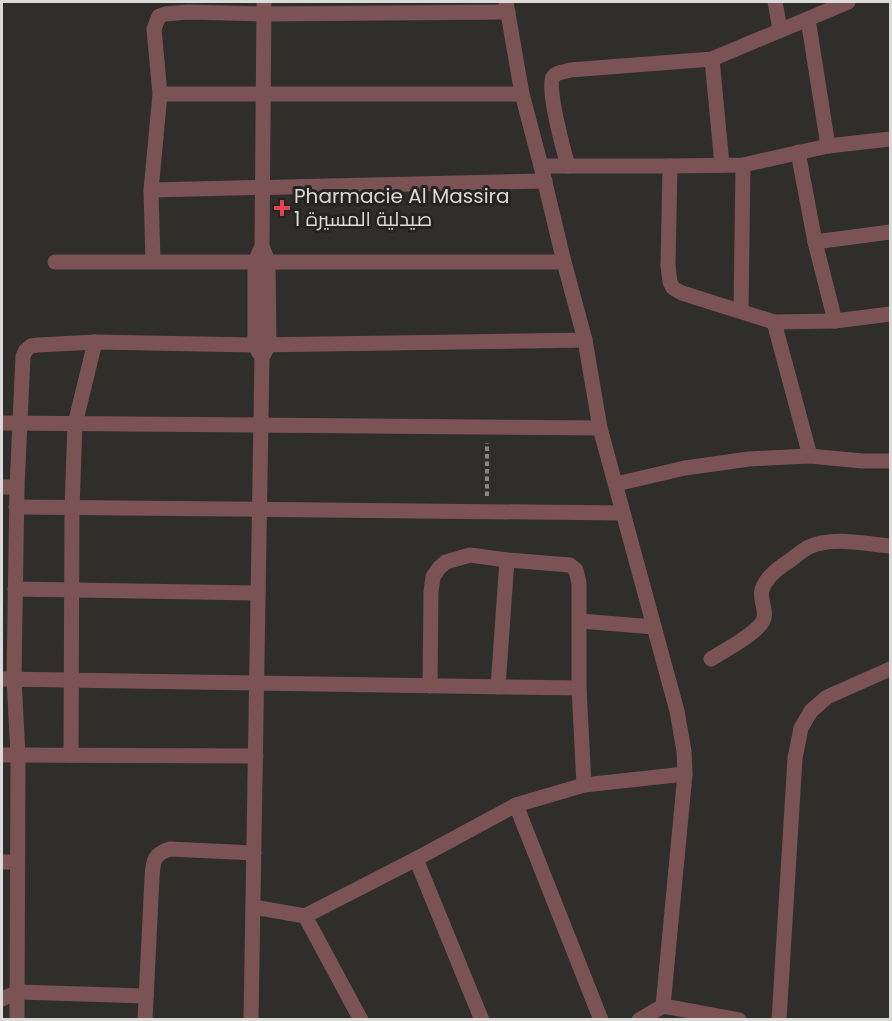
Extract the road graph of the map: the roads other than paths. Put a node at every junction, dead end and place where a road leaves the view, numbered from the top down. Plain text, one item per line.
1 (775, 2) edge
2 (848, 2) edge
3 (507, 7) edge
4 (264, 8) edge
5 (808, 19) junction
6 (780, 29) junction
7 (712, 59) junction
8 (160, 94) junction
9 (264, 94) junction
10 (522, 94) junction
11 (891, 139) edge
12 (828, 146) junction
13 (798, 152) junction
14 (722, 165) junction
15 (743, 165) junction
16 (568, 166) junction
17 (670, 166) junction
18 (543, 174) junction
19 (263, 187) junction
20 (151, 190) junction
21 (891, 232) edge
22 (815, 242) junction
23 (153, 261) junction
24 (55, 262) dead end
25 (261, 262) junction
26 (564, 262) junction
27 (741, 311) junction
28 (891, 314) edge
29 (835, 321) junction
30 (774, 322) junction
31 (585, 340) junction
32 (95, 342) junction
33 (262, 349) junction
34 (2, 423) edge
35 (20, 423) junction
36 (75, 424) junction
37 (261, 425) junction
38 (600, 428) junction
39 (810, 456) junction
40 (891, 461) edge
41 (616, 484) junction
42 (9, 487) edge
43 (16, 507) junction
44 (72, 508) junction
45 (260, 509) junction
46 (623, 513) junction
47 (891, 546) edge
48 (507, 560) junction
49 (15, 589) junction
50 (71, 590) junction
51 (258, 593) junction
52 (580, 621) junction
53 (654, 627) junction
54 (711, 659) dead end
55 (891, 669) edge
56 (8, 679) edge
57 (71, 680) junction
58 (257, 683) junction
59 (430, 686) junction
60 (498, 687) junction
61 (579, 688) junction
62 (2, 755) edge
63 (18, 755) junction
64 (71, 755) junction
65 (256, 756) junction
66 (685, 774) junction
67 (584, 785) junction
68 (516, 805) junction
69 (254, 853) junction
70 (416, 859) junction
71 (9, 862) edge
72 (253, 907) junction
73 (305, 916) junction
74 (18, 992) junction
75 (146, 996) junction
76 (2, 999) edge
77 (663, 1006) junction
78 (17, 1020) edge
79 (145, 1020) edge
80 (251, 1020) edge
81 (361, 1020) edge
82 (482, 1020) edge
83 (601, 1020) edge
84 (639, 1020) edge
85 (739, 1020) edge
86 (779, 1020) edge

1 - 6 street
2 - 5 street
3 - 4 street
3 - 10 street
4 - 8 street
4 - 9 street
5 - 6 street
5 - 12 street
6 - 7 street
7 - 14 street
7 - 16 street
8 - 9 street
8 - 20 street
9 - 10 street
9 - 19 street
10 - 18 street
11 - 12 street
12 - 13 street
13 - 15 street
13 - 22 street
14 - 15 street
14 - 17 street
15 - 27 street
16 - 17 street
16 - 18 street
17 - 27 street
18 - 19 street
18 - 26 street
19 - 20 street
19 - 25 street
20 - 23 street
21 - 22 street
22 - 29 street
23 - 24 street
23 - 25 street
25 - 26 street
25 - 33 street
26 - 31 street
27 - 30 street
28 - 29 street
29 - 30 street
30 - 39 street
31 - 33 street
31 - 38 street
32 - 33 street
32 - 35 street
32 - 36 street
33 - 37 street
34 - 35 street
35 - 36 street
35 - 42 street
36 - 37 street
36 - 44 street
37 - 38 street
37 - 45 street
38 - 41 street
39 - 40 street
39 - 41 street
41 - 46 street
42 - 43 street
43 - 44 street
43 - 49 street
44 - 45 street
44 - 50 street
45 - 46 street
45 - 51 street
46 - 53 street
47 - 54 street
48 - 52 street
48 - 59 street
48 - 60 street
49 - 50 street
49 - 56 street
50 - 51 street
50 - 57 street
51 - 58 street
52 - 53 street
52 - 61 street
53 - 66 street
55 - 86 street
56 - 57 street
56 - 63 street
57 - 58 street
57 - 64 street
58 - 59 street
58 - 65 street
59 - 60 street
60 - 61 street
61 - 67 street
62 - 63 street
63 - 64 street
63 - 71 street
64 - 65 street
65 - 69 street
66 - 67 street
66 - 77 street
67 - 68 street
68 - 70 street
68 - 83 street
69 - 72 street
69 - 75 street
70 - 73 street
70 - 82 street
71 - 74 street
72 - 73 street
72 - 80 street
73 - 81 street
74 - 75 street
74 - 76 street
74 - 78 street
75 - 79 street
77 - 84 street
77 - 85 street

